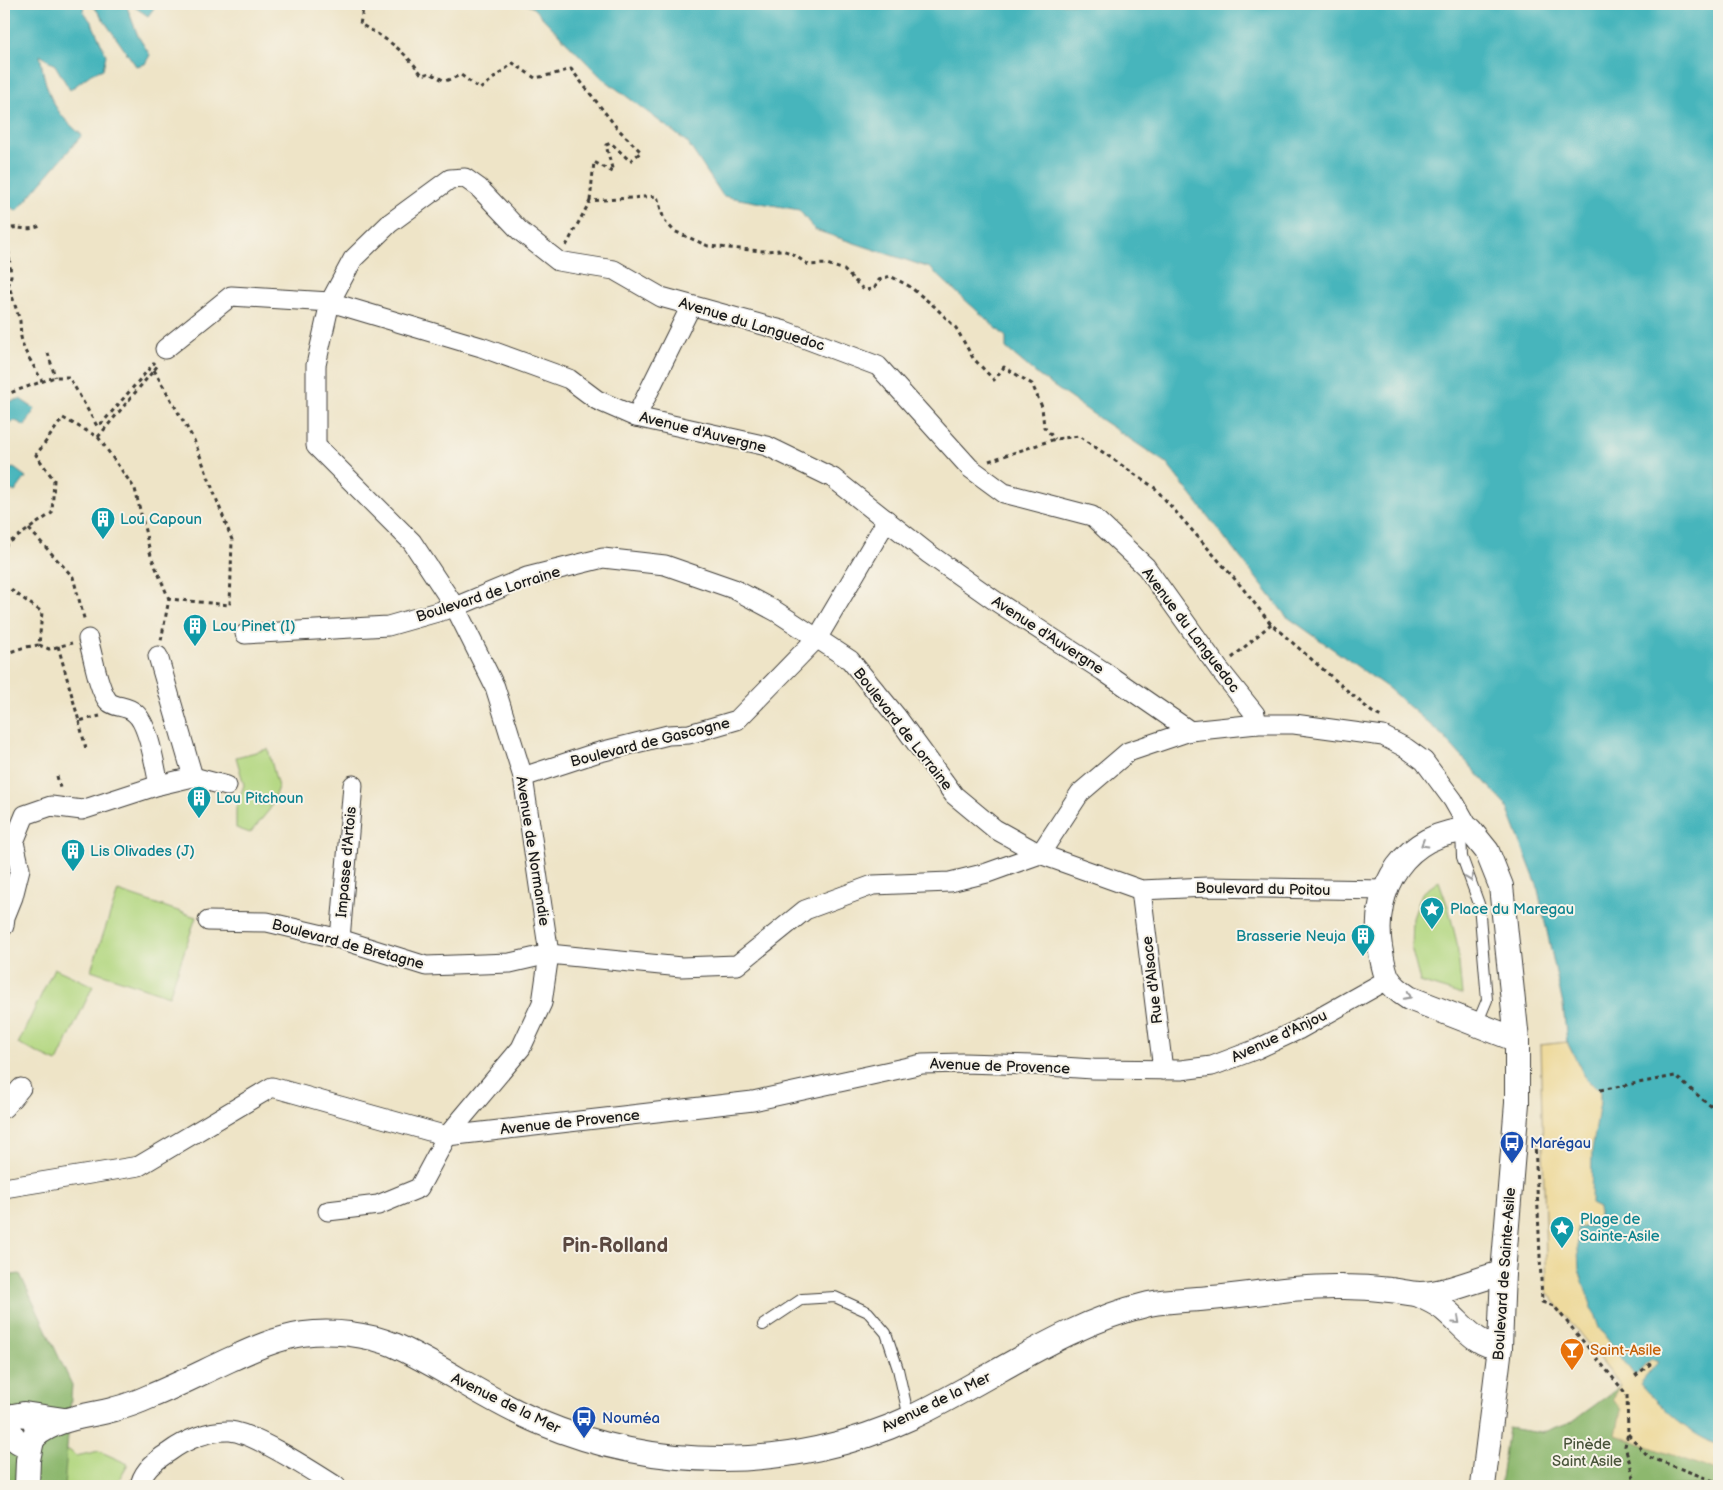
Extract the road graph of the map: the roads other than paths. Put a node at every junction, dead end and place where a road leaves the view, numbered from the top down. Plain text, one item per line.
1 (330, 302) junction
2 (691, 306) junction
3 (165, 349) road end
4 (636, 417) junction
5 (886, 520) junction
6 (455, 607) junction
7 (245, 634) dead end
8 (818, 637) junction
9 (88, 639) road end
10 (158, 656) road end
11 (1257, 724) junction
12 (1190, 731) junction
13 (193, 777) junction
14 (523, 777) junction
15 (159, 785) junction
16 (353, 785) dead end
17 (228, 786) dead end
18 (1466, 830) junction
19 (1040, 854) junction
20 (1141, 890) junction
21 (1385, 890) junction
22 (4, 920) edge
23 (208, 921) dead end
24 (340, 940) junction
25 (549, 954) junction
26 (1387, 980) junction
27 (1477, 1024) junction
28 (1517, 1040) junction
29 (1163, 1070) junction
30 (21, 1088) dead end
31 (4, 1108) edge
32 (447, 1136) junction
33 (4, 1188) edge
34 (328, 1211) dead end
35 (1503, 1273) junction
36 (1417, 1294) junction
37 (763, 1325) dead end
38 (1500, 1348) junction
39 (910, 1418) junction
40 (18, 1428) edge
41 (26, 1480) edge
42 (140, 1486) edge
43 (336, 1486) edge
44 (1483, 1486) edge

1 - 2 street, Avenue du Languedoc
1 - 3 street, Avenue d'Auvergne
1 - 4 street, Avenue d'Auvergne
1 - 6 street, Avenue de Normandie
2 - 4 street
2 - 11 street, Avenue du Languedoc
4 - 5 street, Avenue d'Auvergne
5 - 8 street, Boulevard de Gascogne
5 - 12 street, Avenue d'Auvergne
6 - 7 street, Boulevard de Lorraine
6 - 8 street, Boulevard de Lorraine
6 - 14 street, Avenue de Normandie
8 - 14 street, Boulevard de Gascogne
8 - 19 street, Boulevard de Lorraine
9 - 15 street
10 - 13 street
11 - 12 street
11 - 18 street
12 - 19 street
13 - 15 street
13 - 17 street
14 - 25 street, Avenue de Normandie
15 - 22 street
16 - 24 street, Impasse d'Artois
18 -> 21 street
18 -> 27 lane
18 - 28 street, Boulevard de Sainte-Asile
19 - 20 street
19 - 25 street, Boulevard de Bretagne
20 - 21 street, Boulevard du Poitou
20 - 29 street, Rue d'Alsace
21 - 26 street
23 - 24 street, Boulevard de Bretagne
24 - 25 street, Boulevard de Bretagne
25 - 32 street, Avenue de Normandie
26 -> 27 street
26 - 29 street, Avenue d'Anjou
27 - 28 street
28 - 35 street, Boulevard de Sainte-Asile
29 - 32 street, Avenue de Provence
30 - 31 street
32 - 33 street, Avenue de Provence
32 - 34 street, Avenue de Normandie
35 - 36 street, Avenue de la Mer
35 - 38 street, Boulevard de Sainte-Asile
36 -> 38 street, Avenue de la Mer
36 - 39 street, Avenue de la Mer
37 - 39 lane
38 - 44 street, Boulevard de Sainte-Asile
39 - 40 street, Avenue de la Mer
40 - 41 street
42 - 43 street

